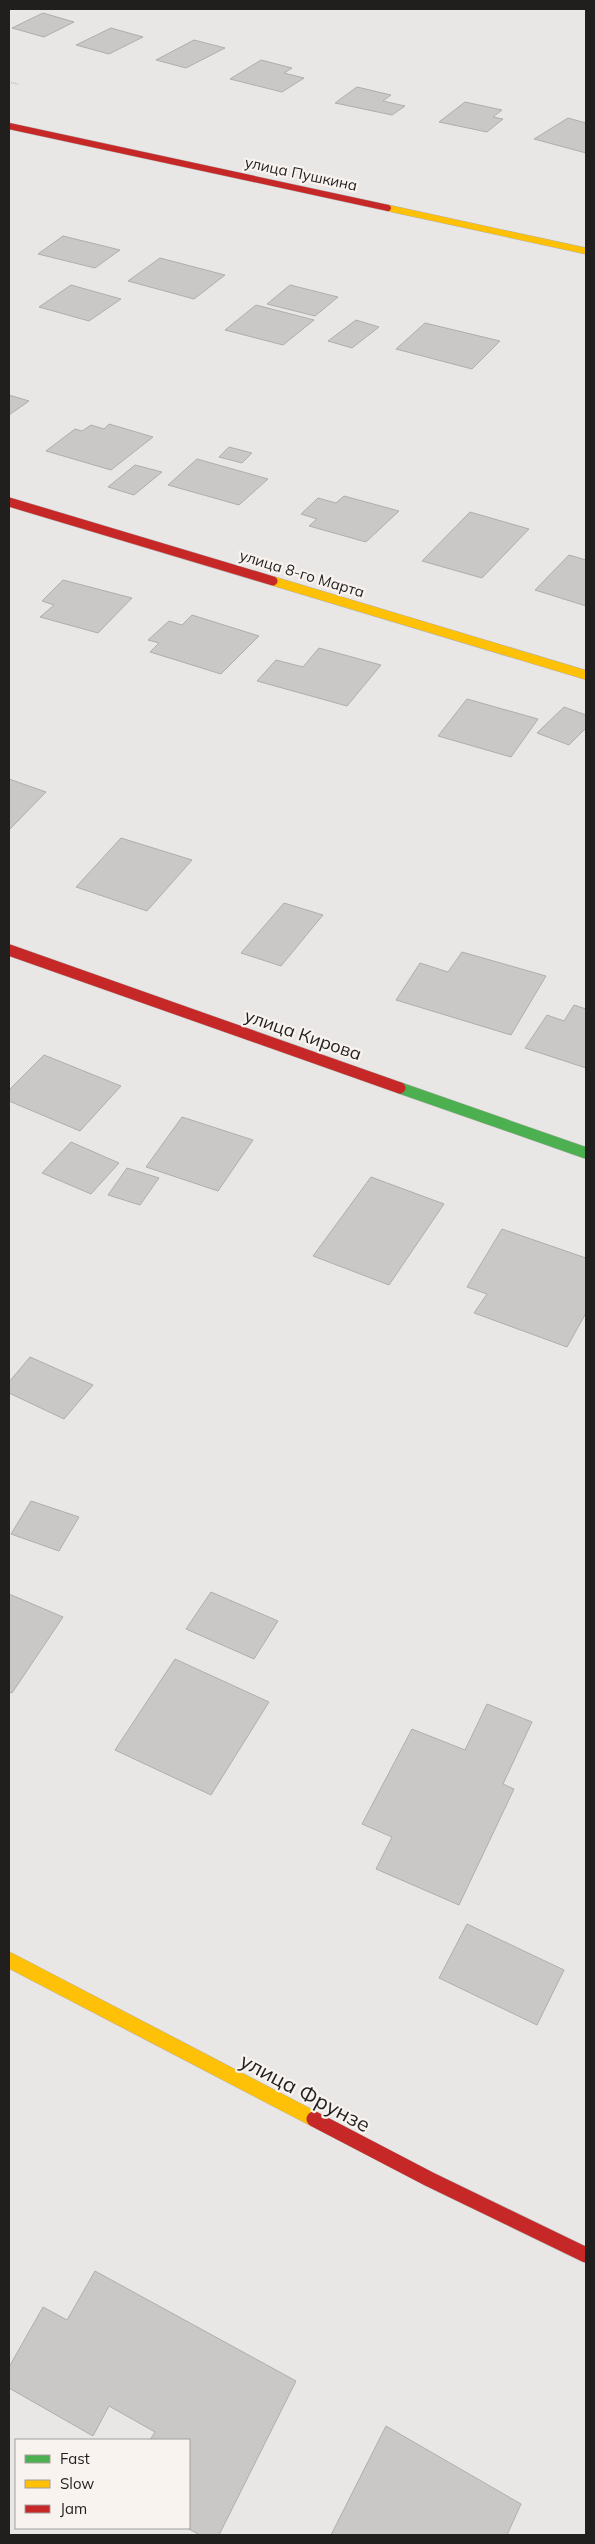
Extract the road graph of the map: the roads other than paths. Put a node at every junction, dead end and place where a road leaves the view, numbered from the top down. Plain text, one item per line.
1 (9, 126) edge
2 (586, 251) edge
3 (9, 502) edge
4 (586, 675) edge
5 (9, 950) edge
6 (586, 1153) edge
7 (9, 1960) edge
8 (586, 2255) edge

1 - 2 street, улица Пушкина
3 - 4 street, улица 8-го Марта
5 - 6 street, улица Кирова
7 - 8 street, улица Фрунзе

